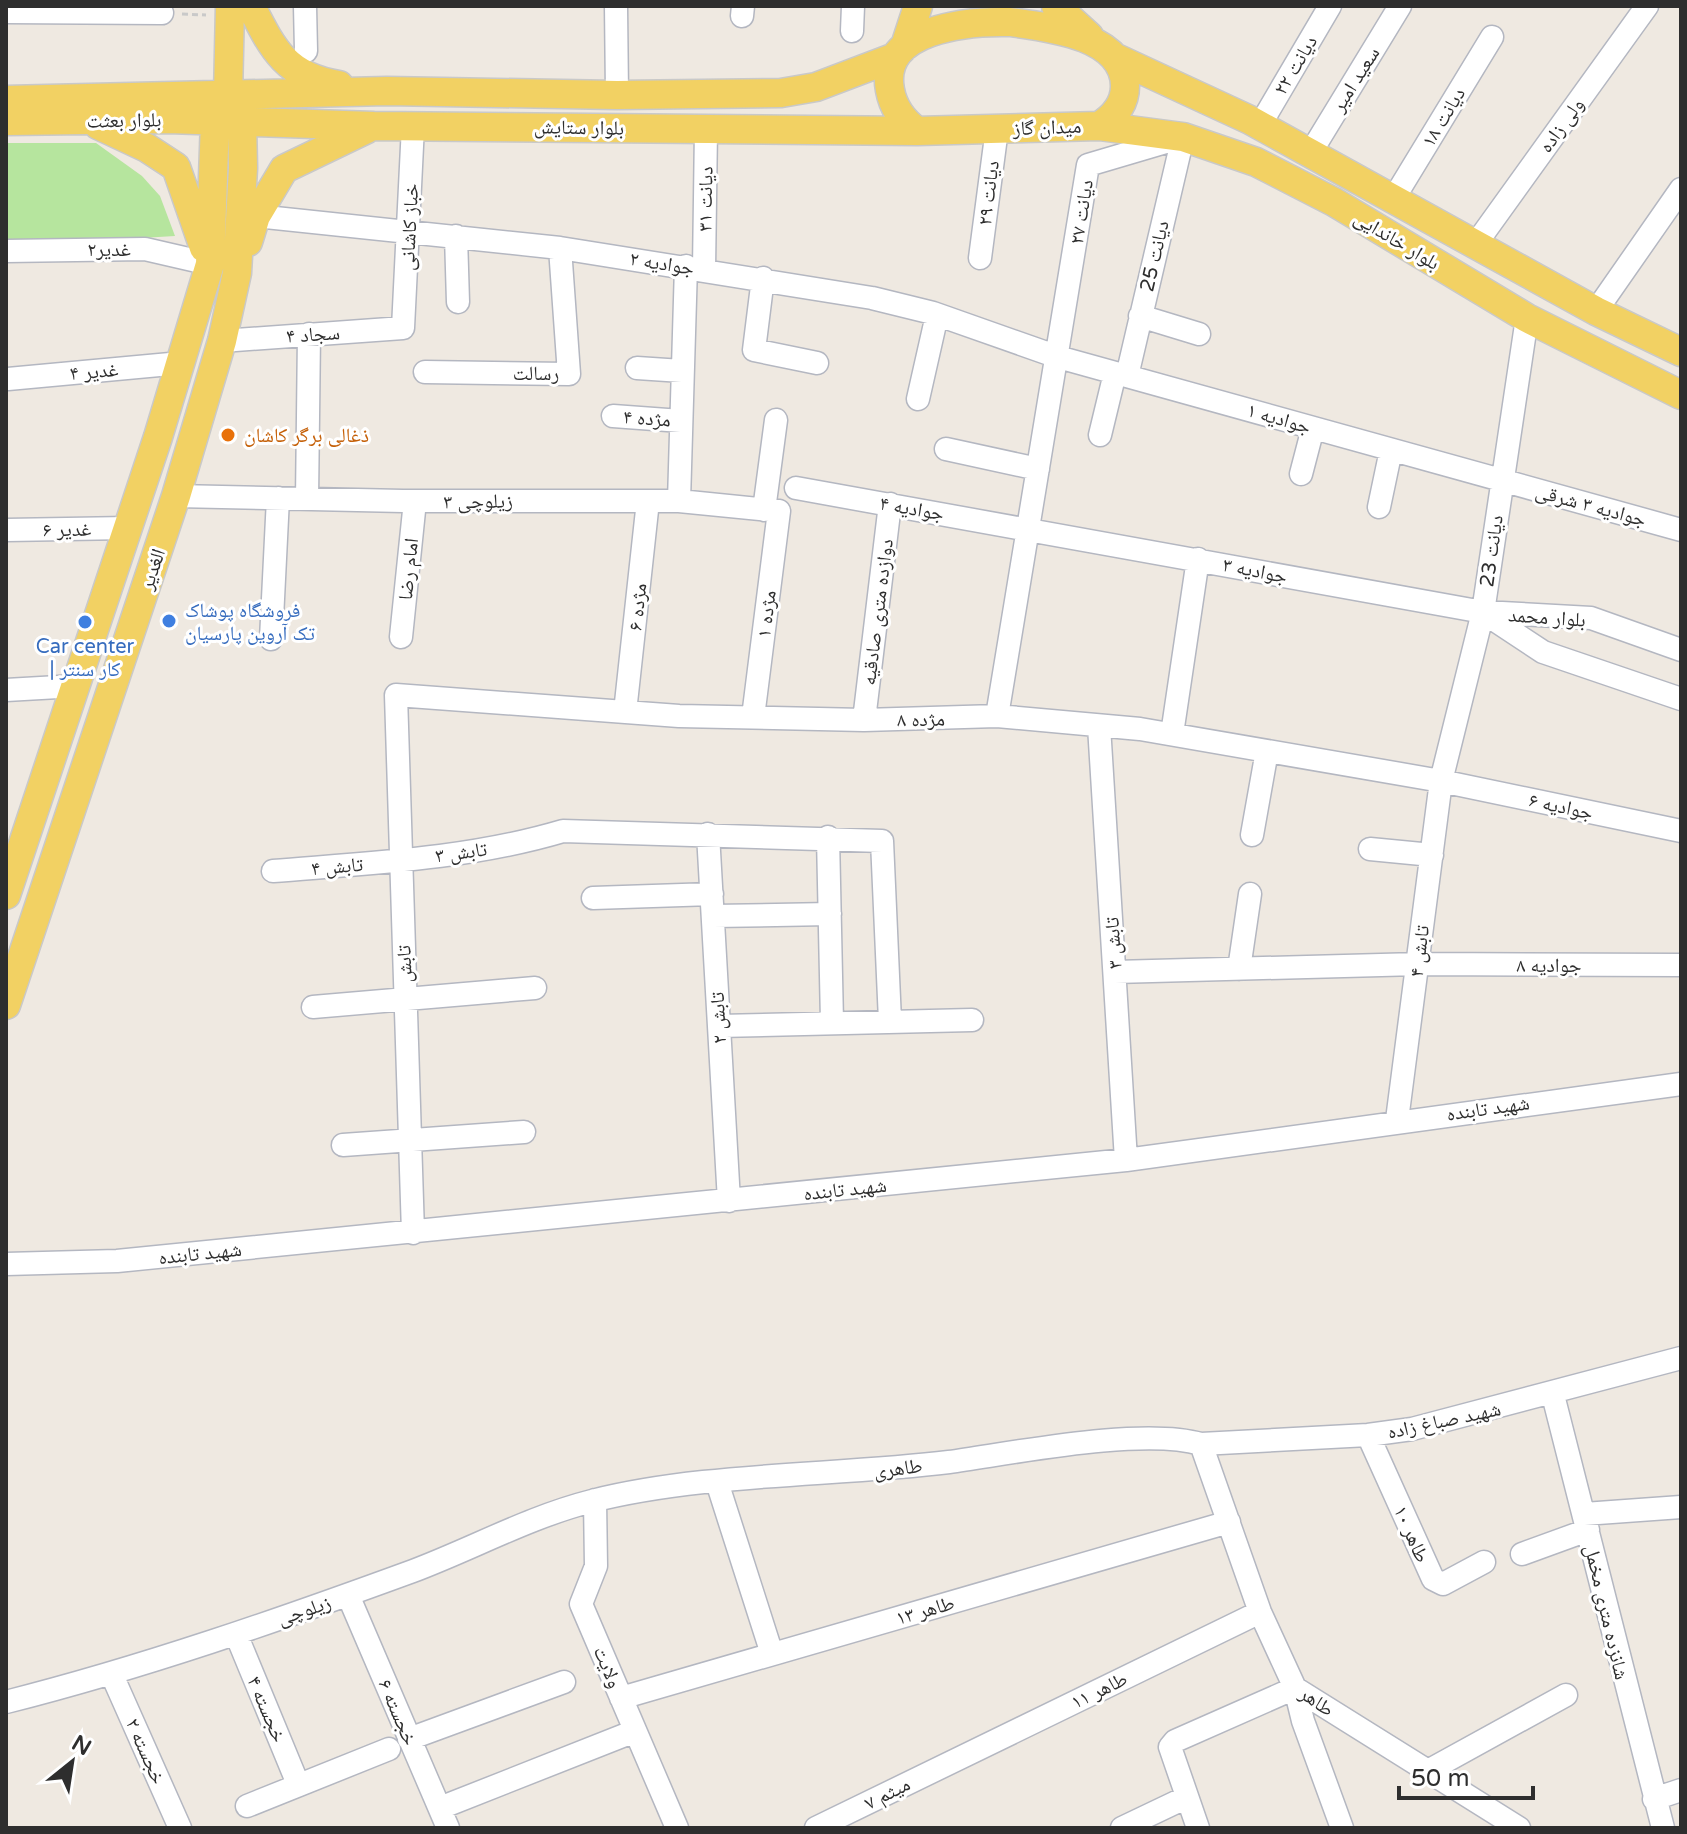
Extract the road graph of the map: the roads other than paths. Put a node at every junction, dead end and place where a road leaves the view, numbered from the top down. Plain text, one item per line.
1 (305, 6) edge
2 (616, 6) edge
3 (853, 6) edge
4 (918, 6) edge
5 (1056, 6) edge
6 (1330, 6) edge
7 (1400, 6) edge
8 (1647, 6) edge
9 (32, 9) edge
10 (237, 9) edge
11 (6, 12) edge
12 (162, 13) road end
13 (852, 31) dead end
14 (1492, 37) dead end
15 (306, 51) dead end
16 (900, 51) junction
17 (1108, 52) junction
18 (387, 91) junction
19 (534, 94) junction
20 (617, 95) junction
21 (6, 100) edge
22 (229, 112) junction
23 (6, 121) edge
24 (86, 121) junction
25 (1260, 125) junction
26 (374, 126) junction
27 (413, 126) junction
28 (1099, 126) junction
29 (534, 127) junction
30 (706, 129) junction
31 (997, 129) junction
32 (917, 131) junction
33 (1183, 137) junction
34 (1311, 152) junction
35 (1681, 189) edge
36 (1394, 198) junction
37 (256, 216) junction
38 (409, 232) junction
39 (456, 236) junction
40 (1475, 245) junction
41 (560, 248) junction
42 (6, 251) edge
43 (980, 258) dead end
44 (210, 264) junction
45 (695, 268) junction
46 (237, 273) junction
47 (763, 278) junction
48 (458, 302) dead end
49 (1596, 311) junction
50 (937, 315) junction
51 (1140, 316) junction
52 (1527, 318) junction
53 (403, 328) joint
54 (309, 334) junction
55 (1199, 334) dead end
56 (222, 341) junction
57 (1681, 352) edge
58 (1058, 357) junction
59 (181, 363) junction
60 (817, 363) dead end
61 (637, 368) dead end
62 (682, 371) junction
63 (425, 372) dead end
64 (1121, 374) junction
65 (8, 379) edge
66 (1681, 395) edge
67 (918, 399) dead end
68 (613, 416) dead end
69 (776, 420) dead end
70 (681, 421) junction
71 (1313, 428) junction
72 (1100, 435) dead end
73 (158, 437) junction
74 (192, 447) junction
75 (946, 449) dead end
76 (1391, 450) junction
77 (1038, 469) junction
78 (1301, 474) dead end
79 (1500, 480) junction
80 (796, 488) dead end
81 (176, 496) junction
82 (278, 498) junction
83 (307, 499) junction
84 (415, 501) junction
85 (648, 501) junction
86 (679, 501) junction
87 (890, 504) junction
88 (1379, 507) dead end
89 (772, 511) junction
90 (128, 528) junction
91 (1027, 529) junction
92 (6, 530) edge
93 (1681, 530) edge
94 (1198, 559) junction
95 (1483, 612) junction
96 (401, 637) dead end
97 (271, 639) dead end
98 (1681, 650) edge
99 (76, 686) junction
100 (6, 690) edge
101 (396, 695) joint
102 (1681, 699) edge
103 (625, 712) junction
104 (997, 716) junction
105 (753, 717) junction
106 (864, 720) junction
107 (1099, 726) junction
108 (1172, 734) junction
109 (1267, 751) junction
110 (1441, 781) junction
111 (1681, 831) edge
112 (708, 834) junction
113 (1252, 835) dead end
114 (828, 837) junction
115 (1370, 849) dead end
116 (1432, 855) junction
117 (401, 860) junction
118 (273, 871) dead end
119 (1250, 894) dead end
120 (6, 895) edge
121 (593, 898) dead end
122 (712, 905) junction
123 (830, 914) junction
124 (1418, 964) junction
125 (1681, 965) edge
126 (1239, 969) junction
127 (1115, 972) junction
128 (535, 988) dead end
129 (406, 1000) junction
130 (6, 1005) edge
131 (313, 1007) dead end
132 (972, 1020) dead end
133 (890, 1021) junction
134 (832, 1022) junction
135 (719, 1026) junction
136 (1681, 1084) edge
137 (1397, 1120) junction
138 (524, 1132) dead end
139 (410, 1139) junction
140 (343, 1145) dead end
141 (1126, 1160) junction
142 (729, 1201) junction
143 (413, 1233) junction
144 (6, 1264) edge
145 (1681, 1358) edge
146 (1553, 1395) junction
147 (1368, 1435) junction
148 (1201, 1444) junction
149 (717, 1482) junction
150 (595, 1500) junction
151 (1681, 1507) edge
152 (1229, 1522) junction
153 (1586, 1522) junction
154 (1522, 1554) dead end
155 (1484, 1562) dead end
156 (348, 1595) junction
157 (1260, 1612) junction
158 (236, 1634) junction
159 (772, 1654) junction
160 (112, 1675) junction
161 (564, 1682) dead end
162 (1295, 1688) junction
163 (1566, 1695) dead end
164 (621, 1698) junction
165 (6, 1702) edge
166 (635, 1731) junction
167 (399, 1744) junction
168 (938, 1768) joint
169 (1428, 1771) junction
170 (298, 1784) junction
171 (1681, 1790) edge
172 (1187, 1797) junction
173 (1654, 1799) junction
174 (247, 1806) dead end
175 (444, 1818) edge
176 (831, 1825) edge
177 (180, 1828) edge
178 (677, 1828) edge
179 (1122, 1828) edge
180 (1198, 1828) edge
181 (1342, 1828) edge
182 (1519, 1828) edge
183 (1663, 1828) edge

1 - 15 street
2 - 20 street
3 - 13 street
4 - 16 main road
5 - 17 main road
6 - 25 street, دیانت ۲۲
7 - 34 street, سعید امیر
8 - 40 street, ولی زاده
9 - 11 street
9 - 12 street
10 - 18 main road
10 - 22 main road
14 - 36 street, دیانت ۱۸
16 - 17 main road
16 - 20 main road, بلوار ستایش
16 - 32 main road
17 - 25 main road, بلوار خاندایی
17 - 28 main road, میدان گاز
18 - 19 main road, بلوار ستایش
18 - 22 main road, بلوار ستایش
19 - 20 main road, بلوار ستایش
19 - 29 main road
21 - 22 main road, بلوار بعثت
22 - 24 main road, بلوار بعثت
22 - 26 main road, بلوار ستایش
22 - 44 main road, الغدیر
22 - 46 main road, الغدیر
23 - 24 main road, بلوار بعثت
24 - 44 main road
25 - 34 main road, بلوار خاندایی
26 - 27 main road, بلوار ستایش
26 - 37 main road
27 - 29 main road, بلوار ستایش
27 - 38 street, خباز کاشانی
28 - 31 main road, میدان گاز
28 - 33 main road, بلوار خاندایی
29 - 30 main road, بلوار ستایش
30 - 32 main road, بلوار ستایش
30 - 45 street, دیانت ۳۱
31 - 32 main road, میدان گاز
31 - 43 street, دیانت ۲۹
33 - 51 street, دیانت 25
33 - 52 main road, بلوار خاندایی
33 - 58 street, دیانت ۲۷
34 - 36 main road, بلوار خاندایی
35 - 49 street
36 - 40 main road, بلوار خاندایی
37 - 38 street, جوادیه ۲
37 - 46 main road
38 - 39 street, جوادیه ۲
38 - 53 street, خباز کاشانی
39 - 41 street, جوادیه ۲
39 - 48 street
40 - 49 main road, بلوار خاندایی
41 - 45 street, جوادیه ۲
41 - 63 street, رسالت
42 - 44 street, غدیر۲
44 - 59 main road, الغدیر
45 - 47 street, جوادیه ۲
45 - 62 street, دیانت ۳۱
46 - 56 main road, الغدیر
47 - 50 street, جوادیه ۲
47 - 60 street
49 - 57 main road, بلوار خاندایی
50 - 58 street, جوادیه ۲
50 - 67 street
51 - 55 street
51 - 64 street, دیانت 25
52 - 66 main road, بلوار خاندایی
52 - 79 street, دیانت 23
53 - 54 street, سجاد ۴
54 - 56 street, سجاد ۴
54 - 83 street
56 - 74 main road, الغدیر
58 - 64 street, جوادیه ۱
58 - 77 street
59 - 65 street, غدیر ۴
59 - 73 main road, الغدیر
61 - 62 street
62 - 70 street, دیانت ۳۱
64 - 71 street, جوادیه ۱
64 - 72 street, دیانت 25
68 - 70 street, مژده ۴
69 - 89 street, مژده ۱
70 - 86 street, دیانت ۳۱
71 - 76 street, جوادیه ۱
71 - 78 street
73 - 74 main road
73 - 90 main road, الغدیر
74 - 81 main road, الغدیر
75 - 77 street
76 - 79 street, جوادیه ۱
76 - 88 street
77 - 91 street
79 - 93 street, جوادیه ۳ شرقی
79 - 95 street, دیانت 23
80 - 87 street, جوادیه ۴
81 - 82 street, زیلوچی ۳
81 - 130 main road, الغدیر
82 - 83 street, زیلوچی ۳
82 - 97 street
83 - 84 street, زیلوچی ۳
84 - 85 street, زیلوچی ۳
84 - 96 street, امام رضا
85 - 86 street, زیلوچی ۳
85 - 103 street, مژده ۶
86 - 89 street, زیلوچی ۳
87 - 91 street, جوادیه ۴
87 - 106 street, دوازده متری صادقیه
89 - 105 street, مژده ۱
90 - 92 street, غدیر ۶
90 - 99 main road, الغدیر
91 - 94 street, جوادیه ۳
91 - 104 street
94 - 95 street, جوادیه ۳
94 - 108 street
95 - 98 street, بلوار محمد
95 - 102 street, بلوار محمد
95 - 110 street, دیانت 23
99 - 100 street
99 - 120 main road, الغدیر
101 - 103 street, مژده ۸
101 - 117 street, تابش
103 - 105 street, مژده ۸
104 - 106 street, مژده ۸
104 - 107 street, مژده ۸
105 - 106 street, مژده ۸
107 - 108 street, مژده ۸
107 - 127 street, تابش ۳
108 - 109 street, مژده ۸
109 - 110 street, مژده ۸
109 - 113 street
110 - 111 street, جوادیه ۶
110 - 116 street, تابش ۴
112 - 114 street, تابش ۳
112 - 117 street, تابش ۳
112 - 122 street, تابش ۲
114 - 123 street
114 - 133 street, تابش ۳
115 - 116 street
116 - 124 street, تابش ۴
117 - 118 street, تابش ۴
117 - 129 street, تابش
119 - 126 street
121 - 122 street
122 - 123 street
122 - 135 street, تابش ۲
123 - 134 street
124 - 125 street, جوادیه ۸
124 - 126 street, جوادیه ۸
124 - 137 street, تابش ۴
126 - 127 street, جوادیه ۸
127 - 141 street, تابش ۳
128 - 129 street
129 - 131 street
129 - 139 street, تابش
132 - 133 street
133 - 134 street
134 - 135 street
135 - 142 street, تابش ۲
136 - 137 street, شهید تابنده
137 - 141 street, شهید تابنده
138 - 139 street
139 - 140 street
139 - 143 street, تابش
141 - 142 street, شهید تابنده
142 - 143 street, شهید تابنده
143 - 144 street, شهید تابنده
145 - 146 street, شهید صباغ زاده
146 - 147 street, شهید صباغ زاده
146 - 153 street, شانزده متری مخمل
147 - 148 street, شهید صباغ زاده
147 - 155 street, طاهر ۱۰
148 - 149 street, طاهری
148 - 152 street, طاهر
149 - 150 street, طاهری
149 - 159 street
150 - 156 street, زیلوچی
150 - 164 street, ولایت
151 - 153 street
152 - 157 street, طاهر
152 - 159 street, طاهر ۱۳
153 - 154 street
153 - 173 street, شانزده متری مخمل
156 - 158 street, زیلوچی
156 - 167 street, خجسته ۶
157 - 162 street, طاهر
157 - 168 street, طاهر ۱۱
158 - 160 street, زیلوچی
158 - 170 street, خجسته ۴
159 - 164 street, طاهر ۱۳
160 - 165 street, زیلوچی
160 - 177 street, خجسته ۲
161 - 167 street
162 - 169 street, طاهر
162 - 172 street
162 - 181 street
163 - 169 street
164 - 166 street, ولایت
166 - 175 street
166 - 178 street, ولایت
167 - 170 street
167 - 175 street, خجسته ۶
168 - 176 street, میثم ۷
169 - 182 street, طاهر
170 - 174 street
171 - 173 street
172 - 179 street
172 - 180 street
173 - 183 street, شانزده متری مخمل

